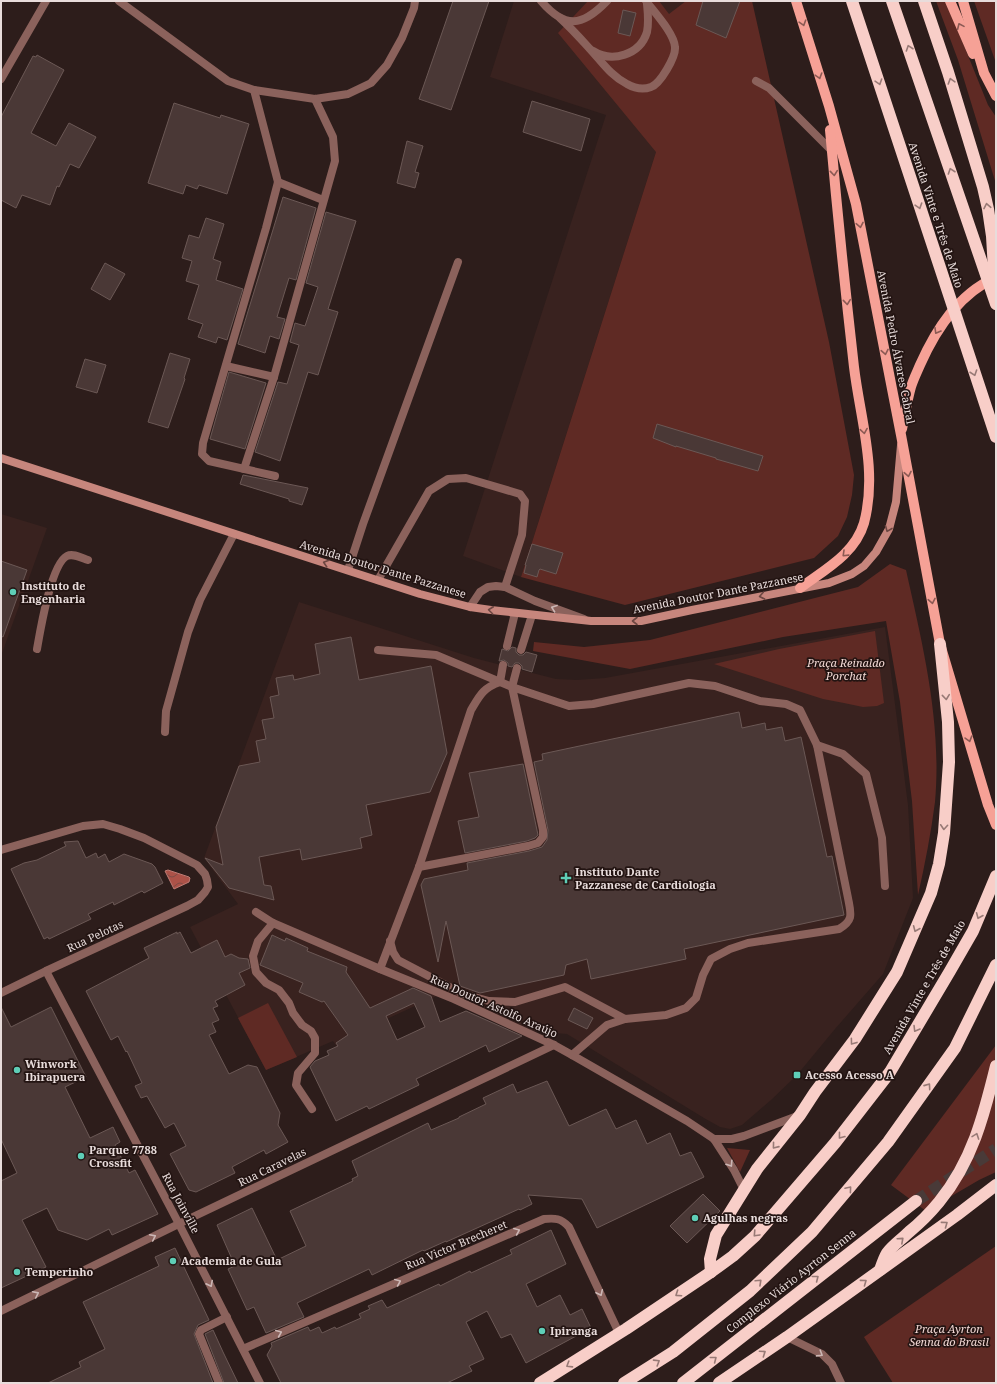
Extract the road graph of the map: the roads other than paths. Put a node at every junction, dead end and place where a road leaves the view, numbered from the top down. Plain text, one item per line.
1 (46, 1) edge
2 (119, 1) edge
3 (415, 1) edge
4 (541, 1) edge
5 (607, 1) edge
6 (796, 1) edge
7 (844, 1) edge
8 (852, 1) edge
9 (892, 1) edge
10 (924, 1) edge
11 (950, 1) edge
12 (963, 1) edge
13 (646, 2) edge
14 (560, 18) junction
15 (867, 45) junction
16 (590, 49) junction
17 (984, 73) junction
18 (1, 79) edge
19 (756, 81) dead end
20 (254, 90) junction
21 (996, 96) edge
22 (315, 99) junction
23 (828, 106) junction
24 (832, 151) junction
25 (278, 182) junction
26 (323, 200) junction
27 (458, 262) dead end
28 (996, 277) edge
29 (996, 301) edge
30 (996, 304) edge
31 (226, 366) junction
32 (274, 377) junction
33 (901, 435) junction
34 (996, 437) edge
35 (1, 458) edge
36 (244, 469) junction
37 (275, 476) dead end
38 (234, 534) junction
39 (88, 560) dead end
40 (348, 570) junction
41 (378, 580) junction
42 (505, 587) junction
43 (800, 588) junction
44 (470, 607) junction
45 (515, 613) junction
46 (532, 615) junction
47 (591, 621) junction
48 (940, 644) junction
49 (507, 646) dead end
50 (37, 649) dead end
51 (378, 650) dead end
52 (521, 650) dead end
53 (503, 665) dead end
54 (517, 668) dead end
55 (500, 682) junction
56 (512, 687) junction
57 (165, 732) dead end
58 (817, 745) junction
59 (996, 825) edge
60 (1, 850) edge
61 (419, 867) junction
62 (996, 876) edge
63 (884, 886) dead end
64 (256, 912) dead end
65 (273, 923) junction
66 (390, 941) junction
67 (996, 965) edge
68 (380, 969) junction
69 (46, 971) junction
70 (1, 993) edge
71 (625, 1019) junction
72 (554, 1045) junction
73 (572, 1055) junction
74 (996, 1066) edge
75 (312, 1109) dead end
76 (800, 1115) junction
77 (714, 1139) junction
78 (996, 1185) edge
79 (744, 1190) junction
80 (916, 1201) tunnel mouth
81 (180, 1224) junction
82 (879, 1271) junction
83 (710, 1272) junction
84 (1, 1311) edge
85 (227, 1317) junction
86 (619, 1333) junction
87 (787, 1337) junction
88 (243, 1349) junction
89 (219, 1383) edge
90 (260, 1383) edge
91 (540, 1383) edge
92 (624, 1383) edge
93 (683, 1383) edge
94 (719, 1383) edge
95 (841, 1383) edge

1 - 18 street
2 - 20 street
3 - 22 street
4 - 14 street
5 - 14 street
6 -> 23 main road, Avenida Pedro Álvares Cabral
7 - 15 highway
8 - 15 highway, Avenida Vinte e Três de Maio
30 -> 9 highway
29 -> 10 highway
17 -> 11 main road
12 - 17 main road
13 - 16 street
13 - 16 street
14 - 16 street
15 -> 34 highway, Avenida Vinte e Três de Maio
17 - 21 main road
19 - 24 street
20 - 22 street
20 - 25 street
22 - 26 street
23 - 24 main road
23 -> 33 main road, Avenida Pedro Álvares Cabral
24 -> 43 main road
25 - 26 street
25 - 31 street
26 - 32 street
27 - 40 street
28 -> 33 main road
31 - 32 street
31 - 36 street
32 - 36 street
33 -> 43 street, Avenida Doutor Dante Pazzanese
33 -> 48 main road, Avenida Pedro Álvares Cabral
35 - 38 street, Avenida Doutor Dante Pazzanese
36 - 37 street
40 -> 38 street, Avenida Doutor Dante Pazzanese
38 - 57 street
39 - 50 street
40 - 41 street, Avenida Doutor Dante Pazzanese
41 - 42 street
41 - 44 street, Avenida Doutor Dante Pazzanese
42 - 44 street
47 -> 42 street
43 -> 47 street, Avenida Doutor Dante Pazzanese
45 -> 44 street, Avenida Doutor Dante Pazzanese
45 - 46 street, Avenida Doutor Dante Pazzanese
45 - 49 street
46 - 47 street, Avenida Doutor Dante Pazzanese
46 - 52 street
48 -> 59 main road, Avenida Pedro Álvares Cabral
48 -> 76 highway
51 - 55 street
53 - 55 street
54 - 56 street
55 - 56 street
55 - 61 street
56 - 58 street
56 - 61 street
58 - 63 street
58 - 71 street
60 - 69 street, Rua Pelotas
61 - 66 street
62 -> 83 highway, Avenida Vinte e Três de Maio
64 - 65 street, Rua Doutor Astolfo Araújo
65 - 68 street, Rua Doutor Astolfo Araújo
65 - 75 street
66 - 68 street
66 - 71 street
92 -> 67 highway
68 - 72 street, Rua Doutor Astolfo Araújo
69 - 70 street, Rua Pelotas
69 - 81 street, Rua Joinville
71 - 73 street
72 - 73 street, Rua Doutor Astolfo Araújo
72 - 81 street, Rua Caravelas
73 - 77 street, Rua Doutor Astolfo Araújo
82 -> 74 highway
76 - 77 street
76 -> 79 highway
77 -> 79 street, Rua Doutor Astolfo Araújo
82 -> 78 highway
79 - 83 highway
93 -> 80 highway, Complexo Viário Ayrton Senna
84 -> 81 street, Rua Caravelas
81 -> 85 street, Rua Joinville
87 -> 82 highway
83 -> 86 highway, Avenida Vinte e Três de Maio
85 - 88 street, Rua Joinville
85 - 89 street
88 -> 86 street, Rua Victor Brecheret
86 -> 91 highway, Avenida Vinte e Três de Maio
94 -> 87 highway
87 -> 95 street
88 - 90 street, Rua Joinville

